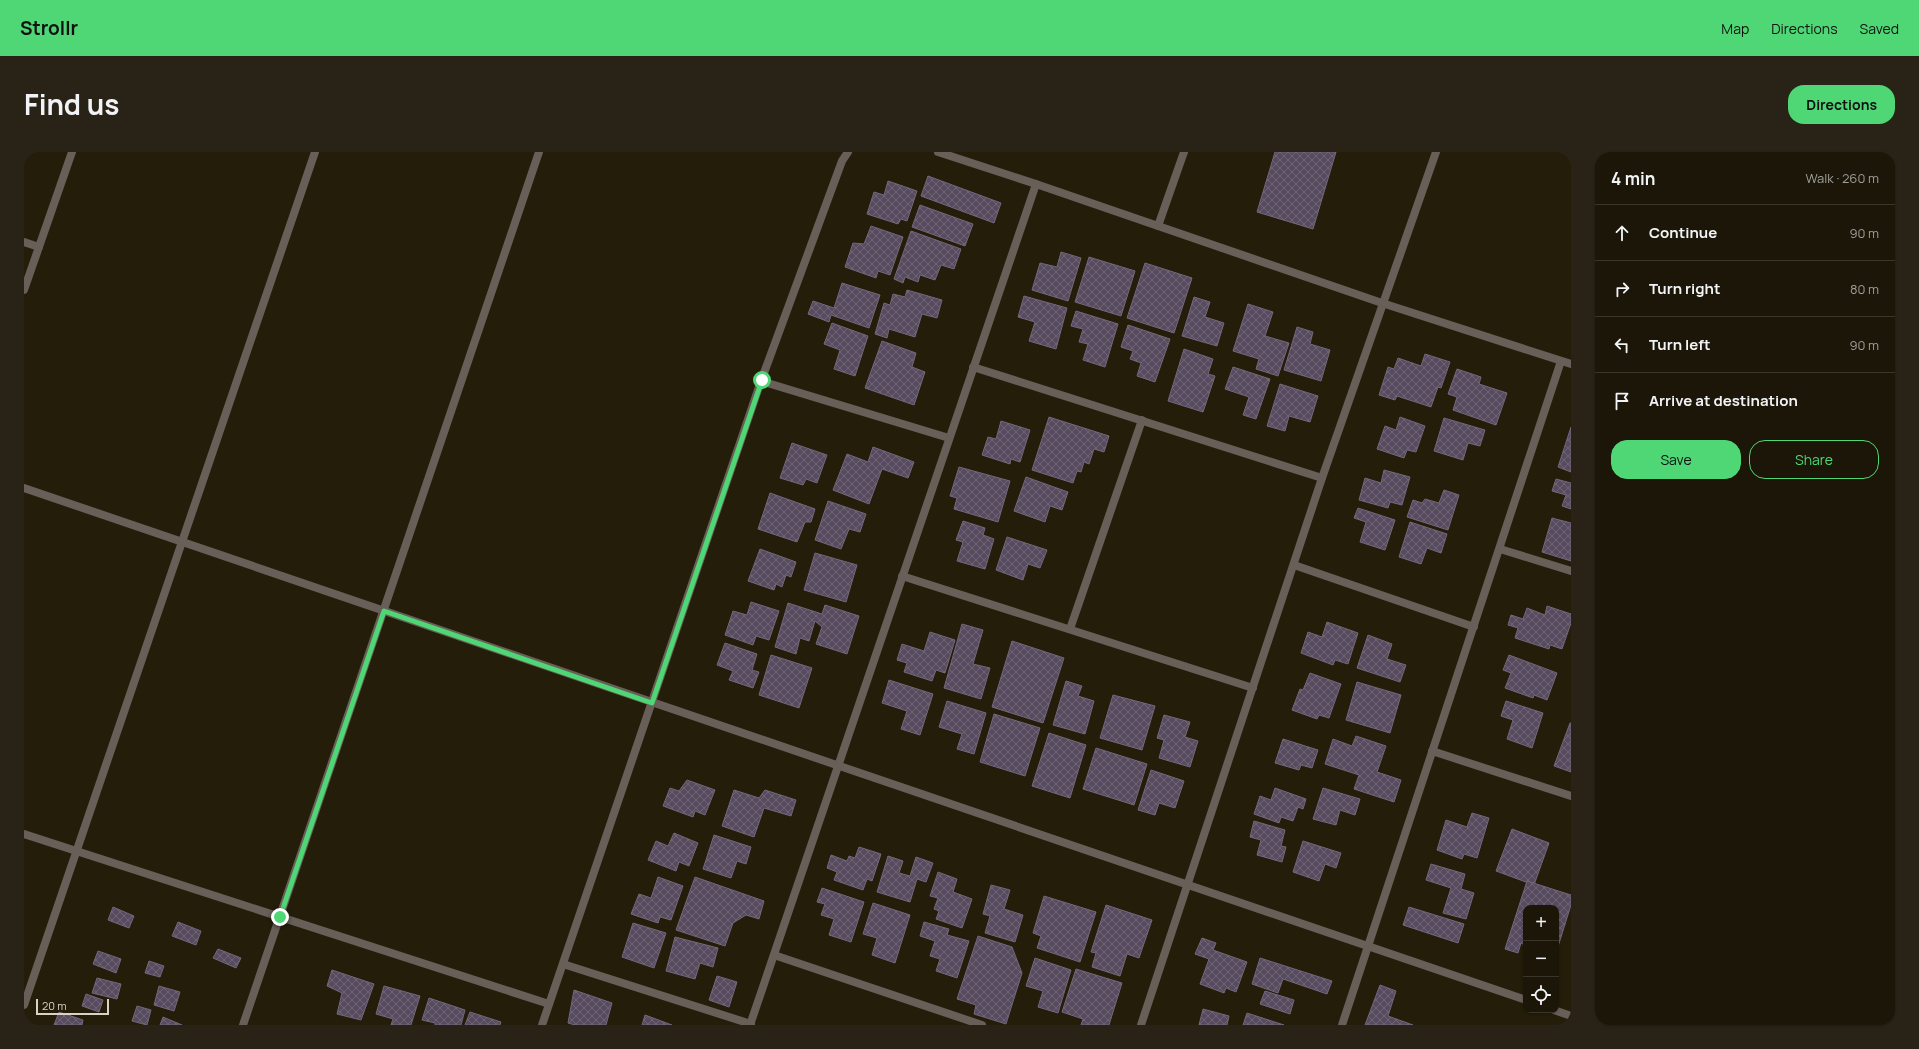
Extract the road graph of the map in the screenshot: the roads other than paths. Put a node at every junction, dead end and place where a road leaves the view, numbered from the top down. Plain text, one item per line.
1 (72, 152) edge
2 (315, 152) edge
3 (539, 152) edge
4 (848, 152) edge
5 (938, 152) edge
6 (1184, 152) edge
7 (1436, 152) edge
8 (1036, 184) junction
9 (1158, 226) junction
10 (24, 242) edge
11 (39, 247) junction
12 (24, 290) edge
13 (1382, 304) junction
14 (1562, 361) junction
15 (1571, 364) edge
16 (973, 367) junction
17 (762, 380) junction
18 (1142, 420) junction
19 (949, 438) junction
20 (1322, 478) junction
21 (24, 488) edge
22 (182, 542) junction
23 (1500, 549) junction
24 (1294, 565) junction
25 (1571, 571) edge
26 (902, 576) junction
27 (384, 611) junction
28 (1474, 627) junction
29 (1070, 629) junction
30 (1253, 688) junction
31 (652, 703) junction
32 (1432, 751) junction
33 (838, 766) junction
34 (1571, 796) edge
35 (24, 834) edge
36 (76, 851) junction
37 (1187, 885) junction
38 (280, 917) junction
39 (1368, 947) junction
40 (774, 955) junction
41 (563, 964) junction
42 (1523, 999) edge
43 (549, 1004) junction
44 (24, 1005) edge
45 (1559, 1012) edge
46 (1571, 1016) edge
47 (243, 1025) edge
48 (542, 1025) edge
49 (750, 1025) edge
50 (982, 1025) edge
51 (1141, 1025) edge
52 (1342, 1025) edge

1 - 11 street
2 - 22 street
3 - 27 street
4 - 17 street
5 - 8 street
6 - 9 street
7 - 13 street
8 - 9 street
8 - 16 street
9 - 13 street
10 - 11 street
11 - 12 street
13 - 14 street
13 - 20 street
14 - 15 street
14 - 23 street
16 - 18 street
16 - 19 street
17 - 19 street
17 - 31 street
18 - 20 street
18 - 29 street
19 - 26 street
20 - 24 street
21 - 22 street
22 - 27 street
22 - 36 street
23 - 25 street
23 - 28 street
24 - 28 street
24 - 30 street
26 - 29 street
26 - 33 street
27 - 31 street
27 - 38 street
28 - 32 street
29 - 30 street
30 - 37 street
31 - 33 street
31 - 41 street
32 - 34 street
32 - 39 street
33 - 37 street
33 - 40 street
35 - 36 street
36 - 38 street
36 - 44 street
37 - 39 street
37 - 51 street
38 - 43 street
38 - 47 street
39 - 42 street
39 - 52 street
40 - 49 street
40 - 50 street
41 - 43 street
41 - 49 street
43 - 48 street
45 - 46 street

